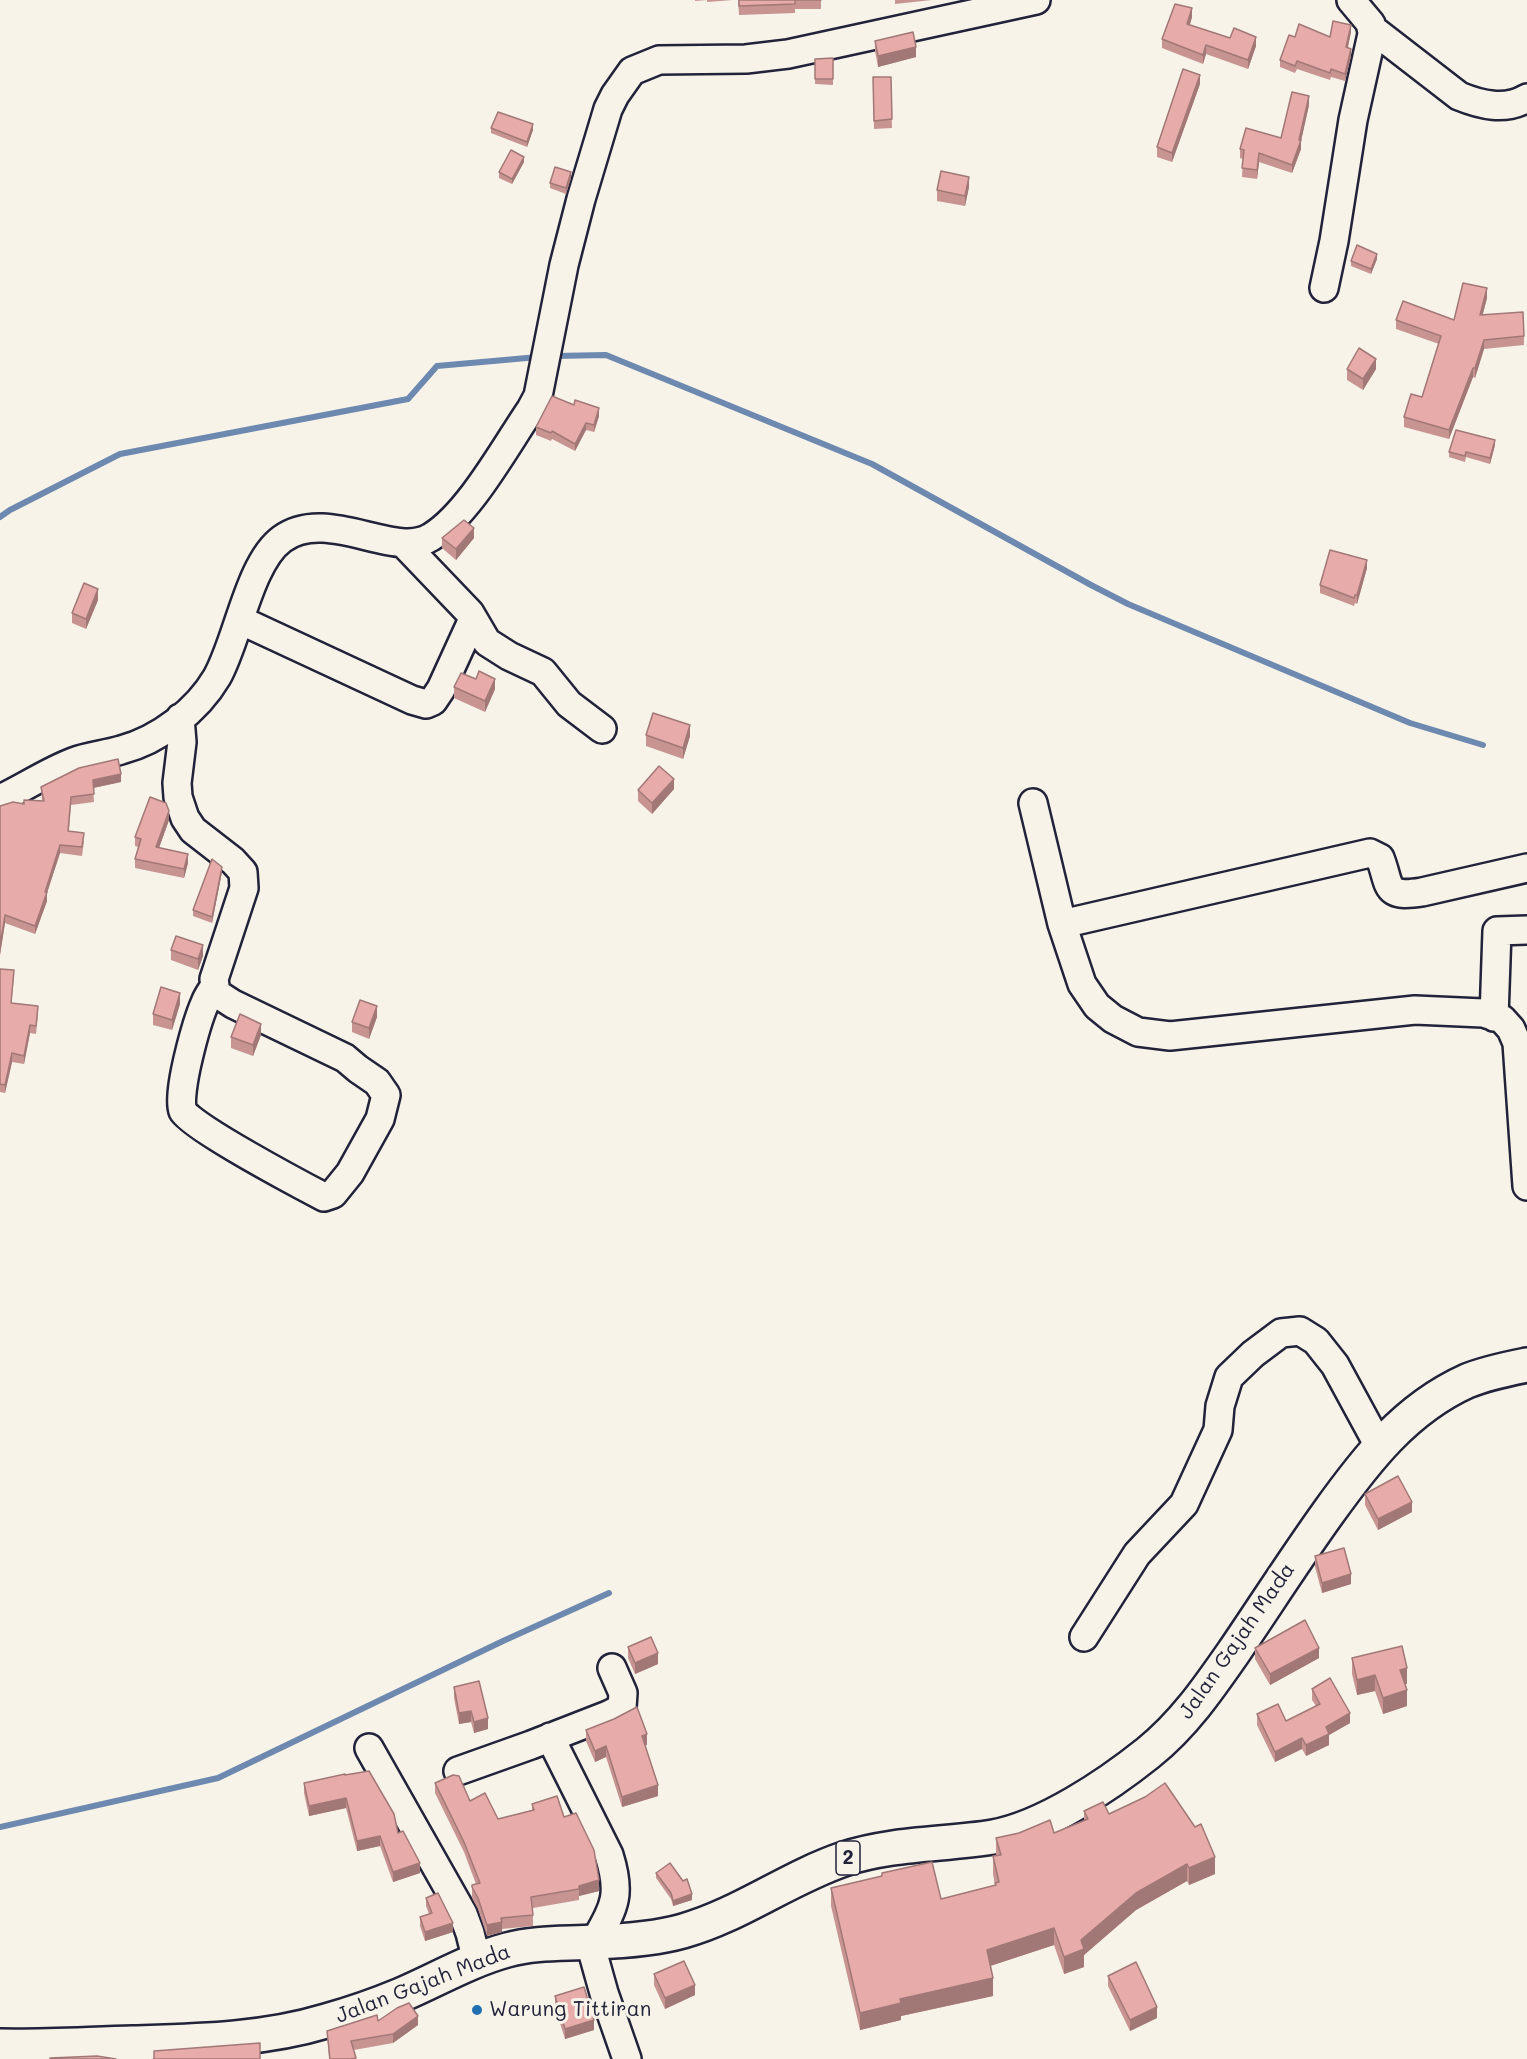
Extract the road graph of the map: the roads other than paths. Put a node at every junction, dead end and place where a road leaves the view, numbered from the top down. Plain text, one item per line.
1 (1036, 0) edge
2 (1351, 0) edge
3 (1371, 28) junction
4 (1527, 98) edge
5 (1324, 288) dead end
6 (404, 544) junction
7 (473, 619) junction
8 (240, 620) junction
9 (180, 718) junction
10 (602, 729) dead end
11 (0, 799) edge
12 (1033, 803) dead end
13 (1527, 868) edge
14 (1062, 924) junction
15 (1527, 930) edge
16 (214, 987) junction
17 (1494, 1017) junction
18 (1527, 1186) edge
19 (1527, 1365) edge
20 (1379, 1446) junction
21 (1084, 1637) dead end
22 (612, 1668) dead end
23 (549, 1737) junction
24 (369, 1748) dead end
25 (458, 1771) dead end
26 (592, 1943) junction
27 (477, 1960) junction
28 (0, 2046) edge
29 (627, 2059) edge

1 - 6 street
2 - 3 street
3 - 4 street
3 - 5 street
6 - 7 street
6 - 8 street
7 - 8 street
7 - 10 street
8 - 9 street
9 - 11 street
9 - 16 street
12 - 14 street
13 - 14 street
14 - 17 street
15 - 17 street
16 - 16 street
17 - 18 street
19 - 20 highway, Jalan Gajah Mada / 2
20 - 21 street
20 - 26 highway, Jalan Gajah Mada / 2
22 - 23 street
23 - 25 street
23 - 26 street
24 - 27 street
26 - 27 highway, Jalan Gajah Mada / 2
26 - 29 street
27 - 28 highway, Jalan Gajah Mada / 2

